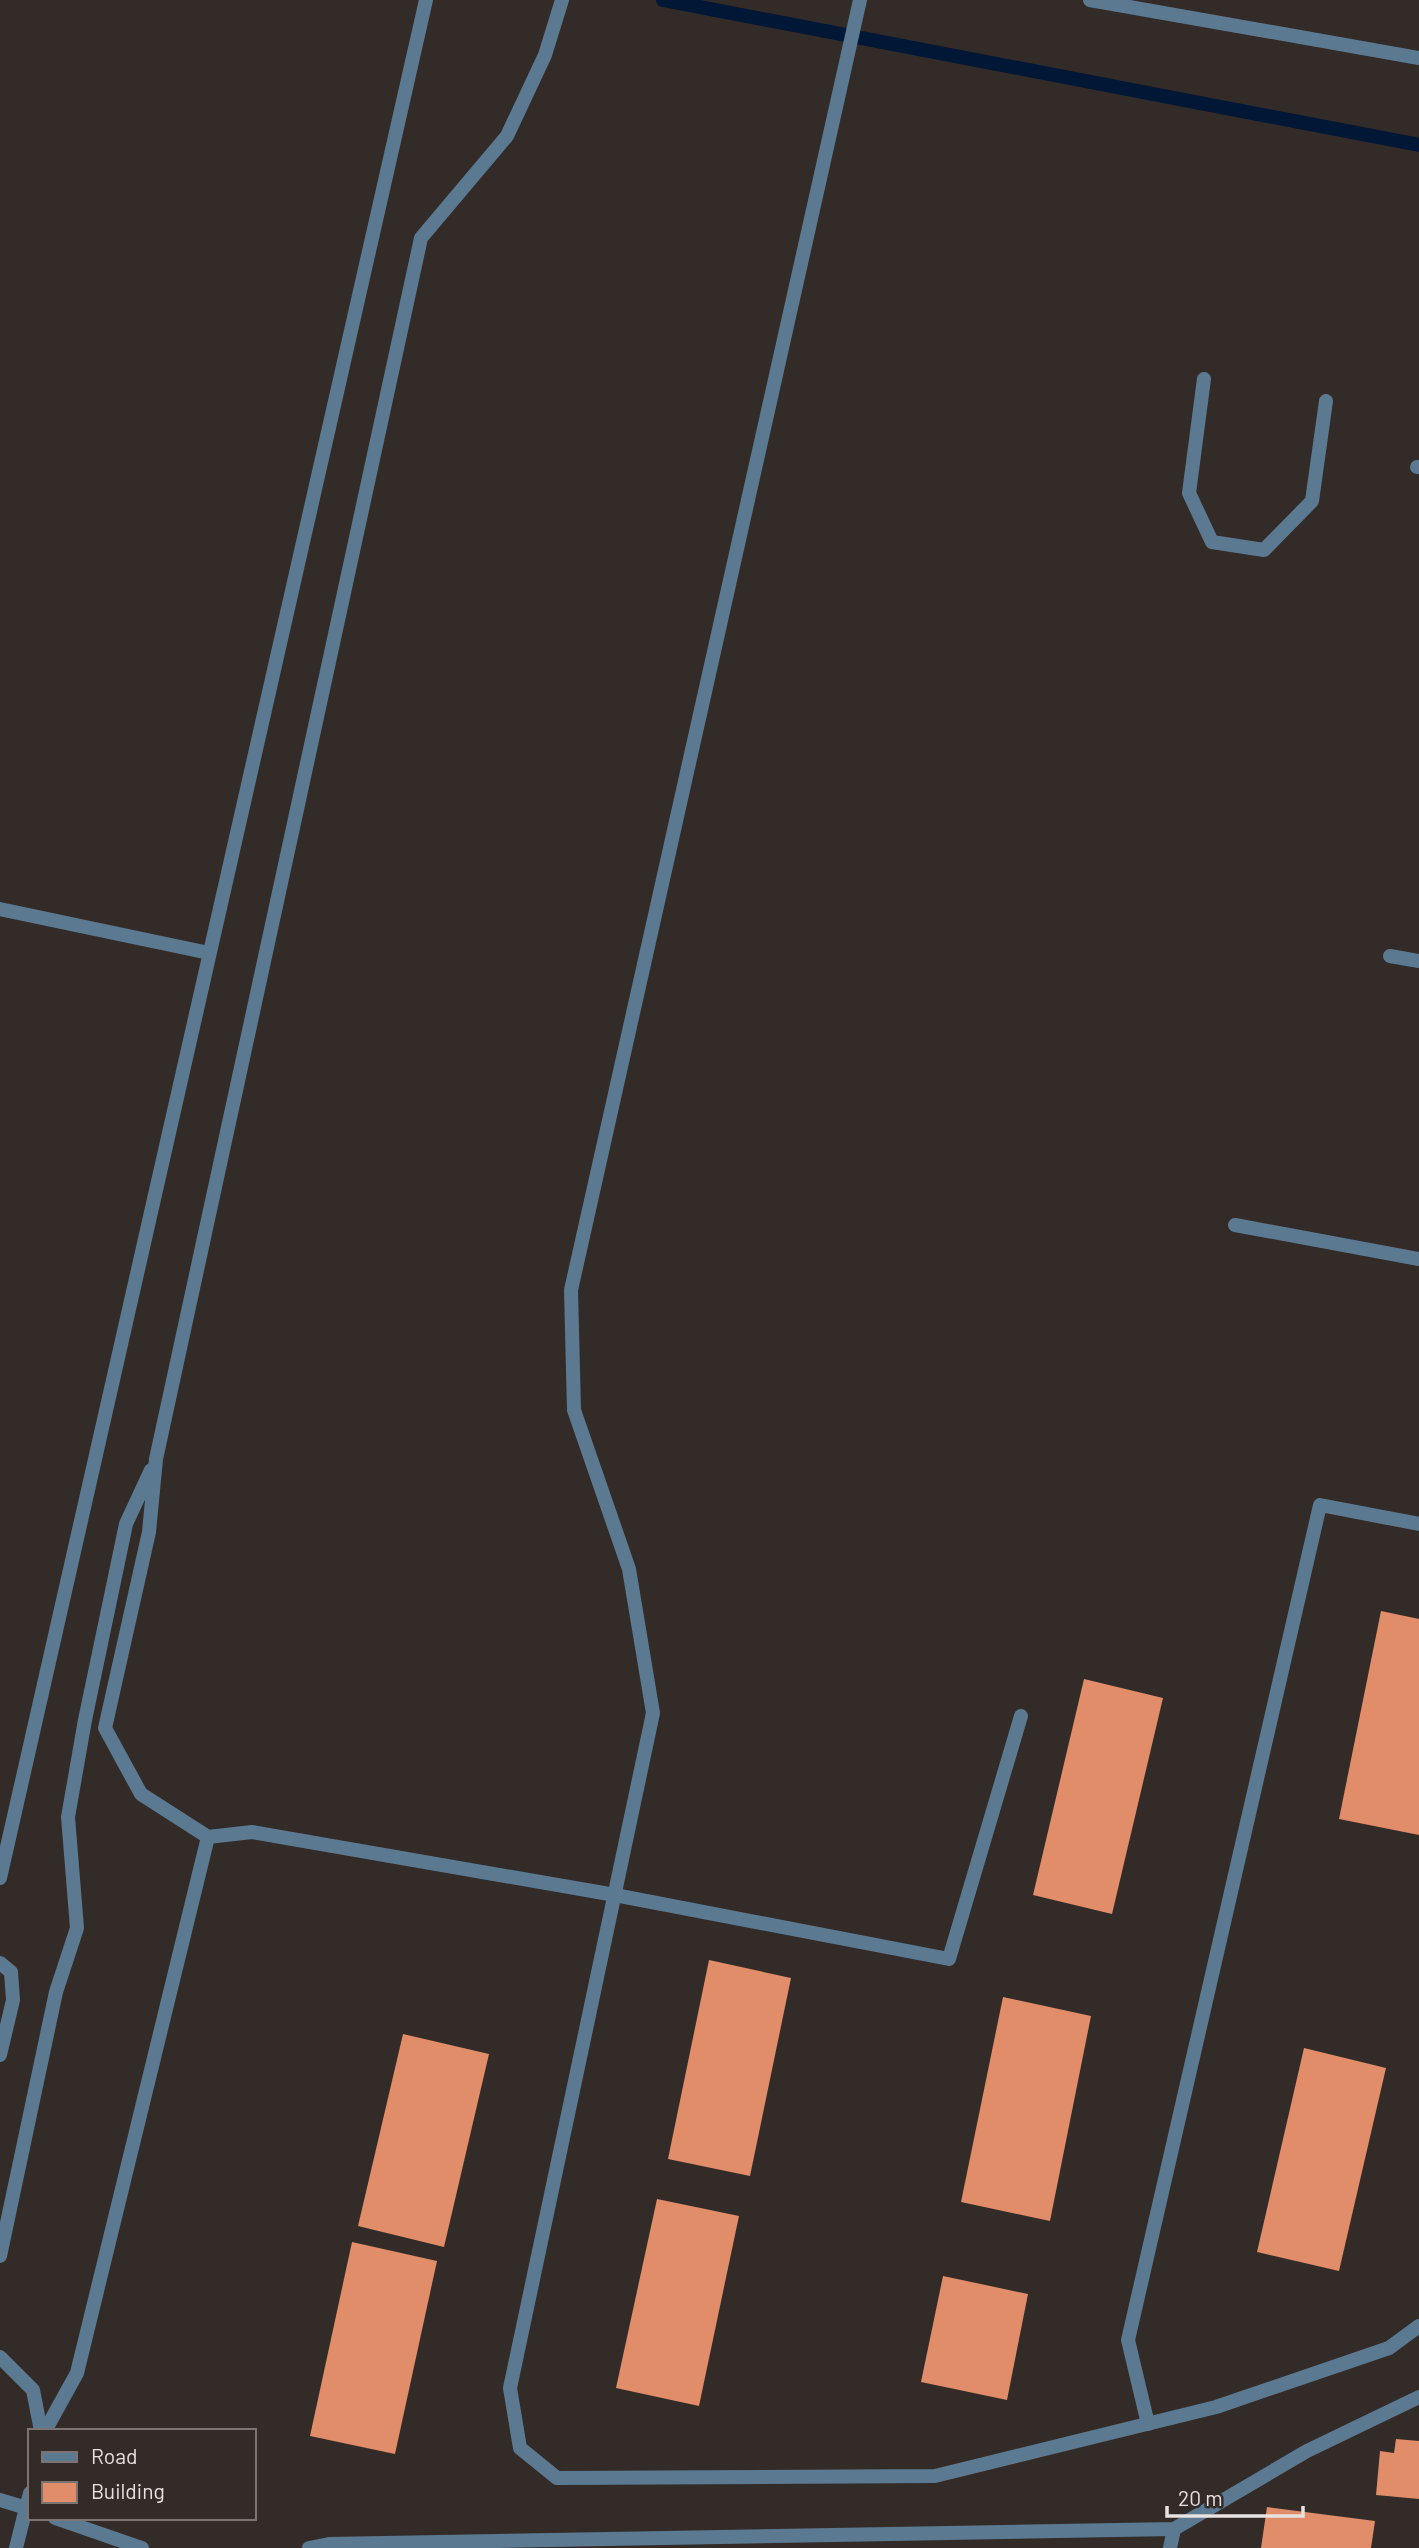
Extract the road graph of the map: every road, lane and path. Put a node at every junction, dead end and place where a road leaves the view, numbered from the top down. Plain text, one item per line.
1 (426, 0) edge
2 (562, 0) edge
3 (860, 0) edge
4 (1090, 0) edge
5 (1419, 58) edge
6 (1204, 379) dead end
7 (1326, 401) dead end
8 (0, 909) edge
9 (209, 953) junction
10 (1390, 956) dead end
11 (1419, 961) edge
12 (1235, 1225) dead end
13 (1419, 1259) edge
14 (156, 1459) junction
15 (1419, 1524) edge
16 (1021, 1716) dead end
17 (208, 1838) junction
18 (0, 1878) edge
19 (615, 1895) junction
20 (0, 1963) edge
21 (0, 2055) edge
22 (0, 2256) edge
23 (1419, 2326) edge
24 (0, 2357) edge
25 (1419, 2397) edge
26 (1148, 2424) junction
27 (43, 2429) edge
28 (44, 2429) edge
29 (0, 2500) edge
30 (28, 2509) edge
31 (61, 2520) edge
32 (1174, 2529) junction
33 (16, 2548) edge
34 (142, 2548) edge
35 (309, 2548) edge
36 (1170, 2548) edge

1 - 9 street
2 - 14 street
3 - 19 street
4 - 5 street
6 - 7 street
8 - 9 street
9 - 18 street
10 - 11 street
12 - 13 street
14 - 17 street
14 - 22 street
15 - 26 street
16 - 19 street
17 - 19 street
17 - 28 street
19 - 26 street
20 - 21 street
23 - 26 street
24 - 27 street
25 - 32 street
29 - 30 street
30 - 33 street
31 - 34 street
32 - 35 street
32 - 36 street

